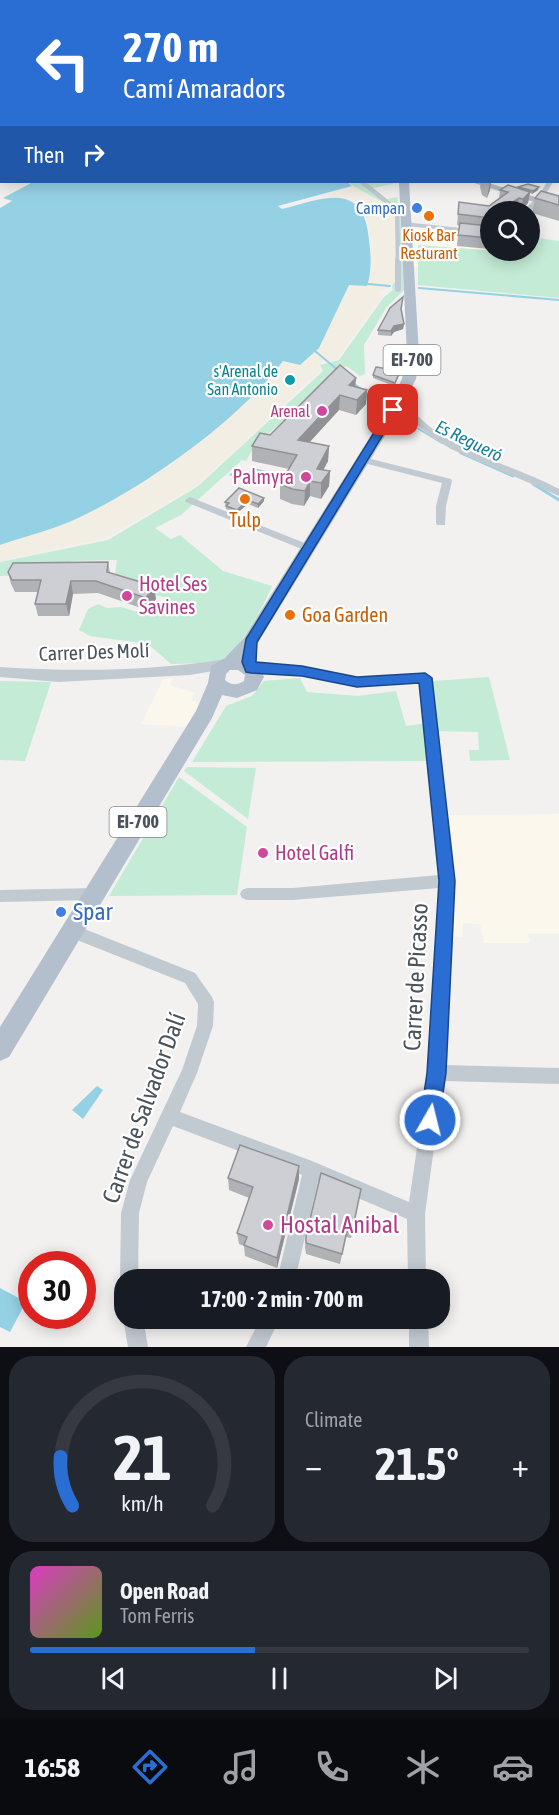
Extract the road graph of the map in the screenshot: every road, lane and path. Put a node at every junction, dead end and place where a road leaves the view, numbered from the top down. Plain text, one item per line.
1 (363, 183) edge
2 (404, 183) edge
3 (485, 183) edge
4 (549, 183) edge
5 (502, 185) edge
6 (538, 201) joint
7 (540, 202) edge
8 (559, 207) edge
9 (407, 224) junction
10 (480, 232) edge
11 (398, 289) dead end
12 (393, 411) junction
13 (363, 460) junction
14 (559, 493) edge
15 (190, 500) dead end
16 (441, 523) dead end
17 (308, 548) junction
18 (250, 642) junction
19 (228, 664) junction
20 (190, 670) junction
21 (0, 672) edge
22 (252, 672) junction
23 (221, 686) junction
24 (447, 881) junction
25 (94, 894) junction
26 (247, 894) dead end
27 (0, 896) edge
28 (72, 931) junction
29 (0, 1049) edge
30 (436, 1073) junction
31 (559, 1076) edge
32 (169, 1116) junction
33 (312, 1170) junction
34 (416, 1214) junction
35 (129, 1269) edge
36 (289, 1269) edge
37 (417, 1269) edge
38 (135, 1329) edge
39 (265, 1329) edge
40 (418, 1329) edge
41 (138, 1347) edge
42 (256, 1347) edge
43 (418, 1347) edge

1 - 11 street
2 - 9 main road, EI-700
3 - 5 main road
4 - 6 street
5 - 6 main road
7 - 8 main road
9 - 10 street
9 - 12 main road, EI-700
12 - 13 main road, EI-700
12 - 14 street
13 - 16 street
13 - 17 main road, EI-700
15 - 17 street
17 - 18 main road, EI-700
18 - 19 main road, EI-700
18 - 22 main road
19 - 20 street, Carrer Des Molí
19 - 22 main road
19 - 23 main road, EI-700
20 - 21 street, Carrer Des Molí
20 - 23 street, Carrer Des Molí
22 - 23 main road, EI-700
22 - 24 street, Carrer de Picasso
23 - 25 main road, EI-700
24 - 26 street
24 - 30 street, Carrer de Picasso
25 - 27 street
25 - 28 main road, EI-700
28 - 29 main road, EI-700
28 - 32 street, Carrer de Salvador Dalí
30 - 31 street
30 - 34 street, Carrer de Picasso
32 - 33 street
32 - 35 street, Carrer de Salvador Dalí
33 - 34 street
33 - 36 street
34 - 37 street, Carrer de Picasso
38 - 41 street
39 - 42 street
40 - 43 street

